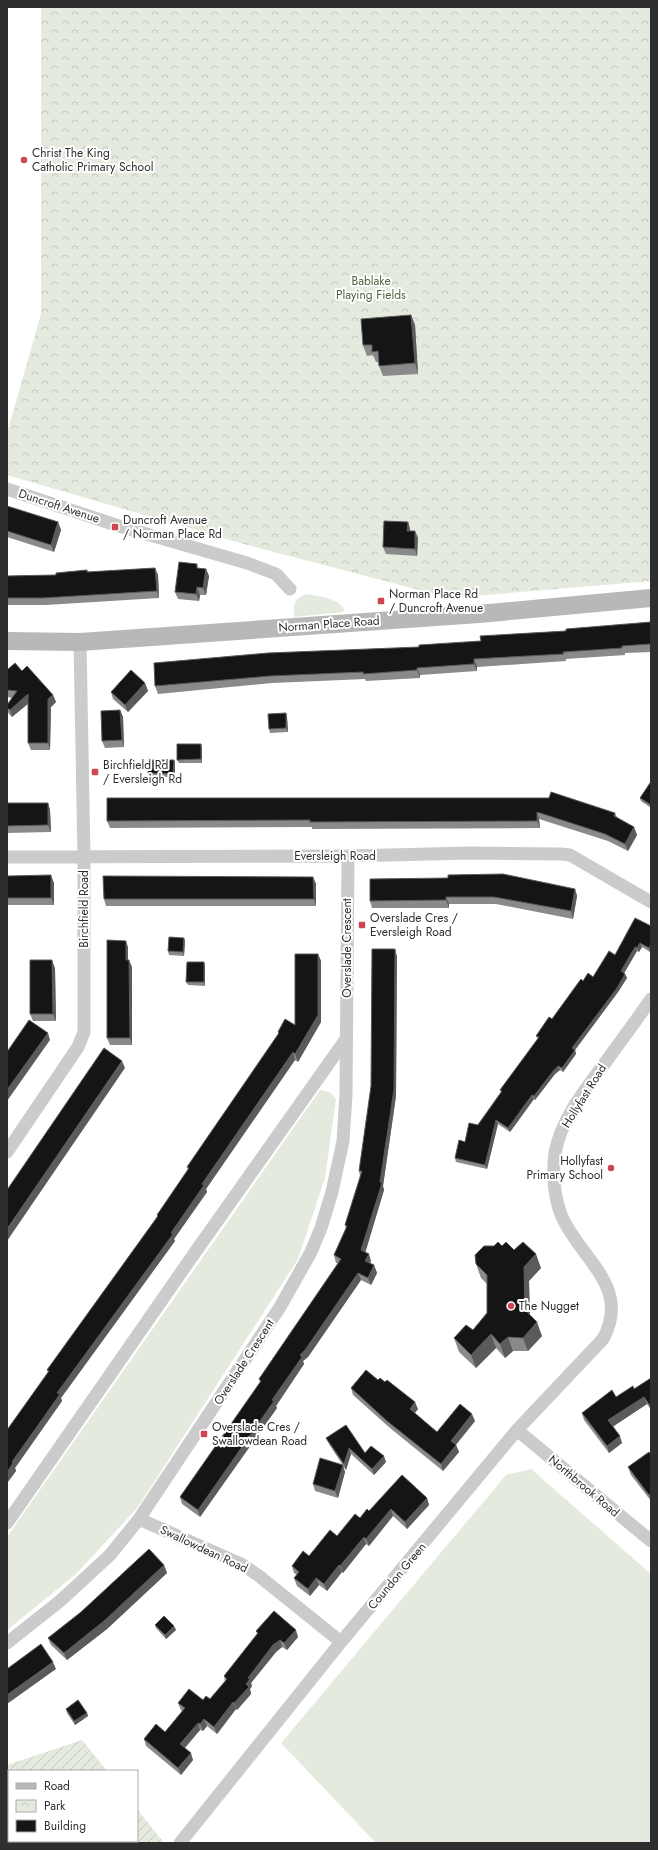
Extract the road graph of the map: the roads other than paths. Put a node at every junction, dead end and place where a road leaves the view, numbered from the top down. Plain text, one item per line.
1 (7, 489) edge
2 (290, 589) dead end
3 (651, 598) edge
4 (7, 641) edge
5 (80, 642) junction
6 (84, 856) junction
7 (348, 856) junction
8 (7, 857) edge
9 (651, 902) edge
10 (651, 999) edge
11 (346, 1039) junction
12 (7, 1152) edge
13 (613, 1311) joint
14 (517, 1430) junction
15 (139, 1519) junction
16 (7, 1523) edge
17 (651, 1541) edge
18 (341, 1642) junction
19 (7, 1643) edge
20 (180, 1843) edge

1 - 2 street, Duncroft Avenue
3 - 5 street, Norman Place Road
4 - 5 street, Norman Place Road
5 - 6 street, Birchfield Road
6 - 7 street, Eversleigh Road
6 - 8 street, Eversleigh Road
6 - 12 street, Birchfield Road
7 - 9 street, Eversleigh Road
7 - 11 street, Overslade Crescent
10 - 13 street, Hollyfast Road
11 - 15 street, Overslade Crescent
11 - 16 street
13 - 14 street, Coundon Green
14 - 17 street, Northbrook Road
14 - 18 street, Coundon Green
15 - 18 street, Swallowdean Road
15 - 19 street, Overslade Crescent
18 - 20 street, Coundon Green

